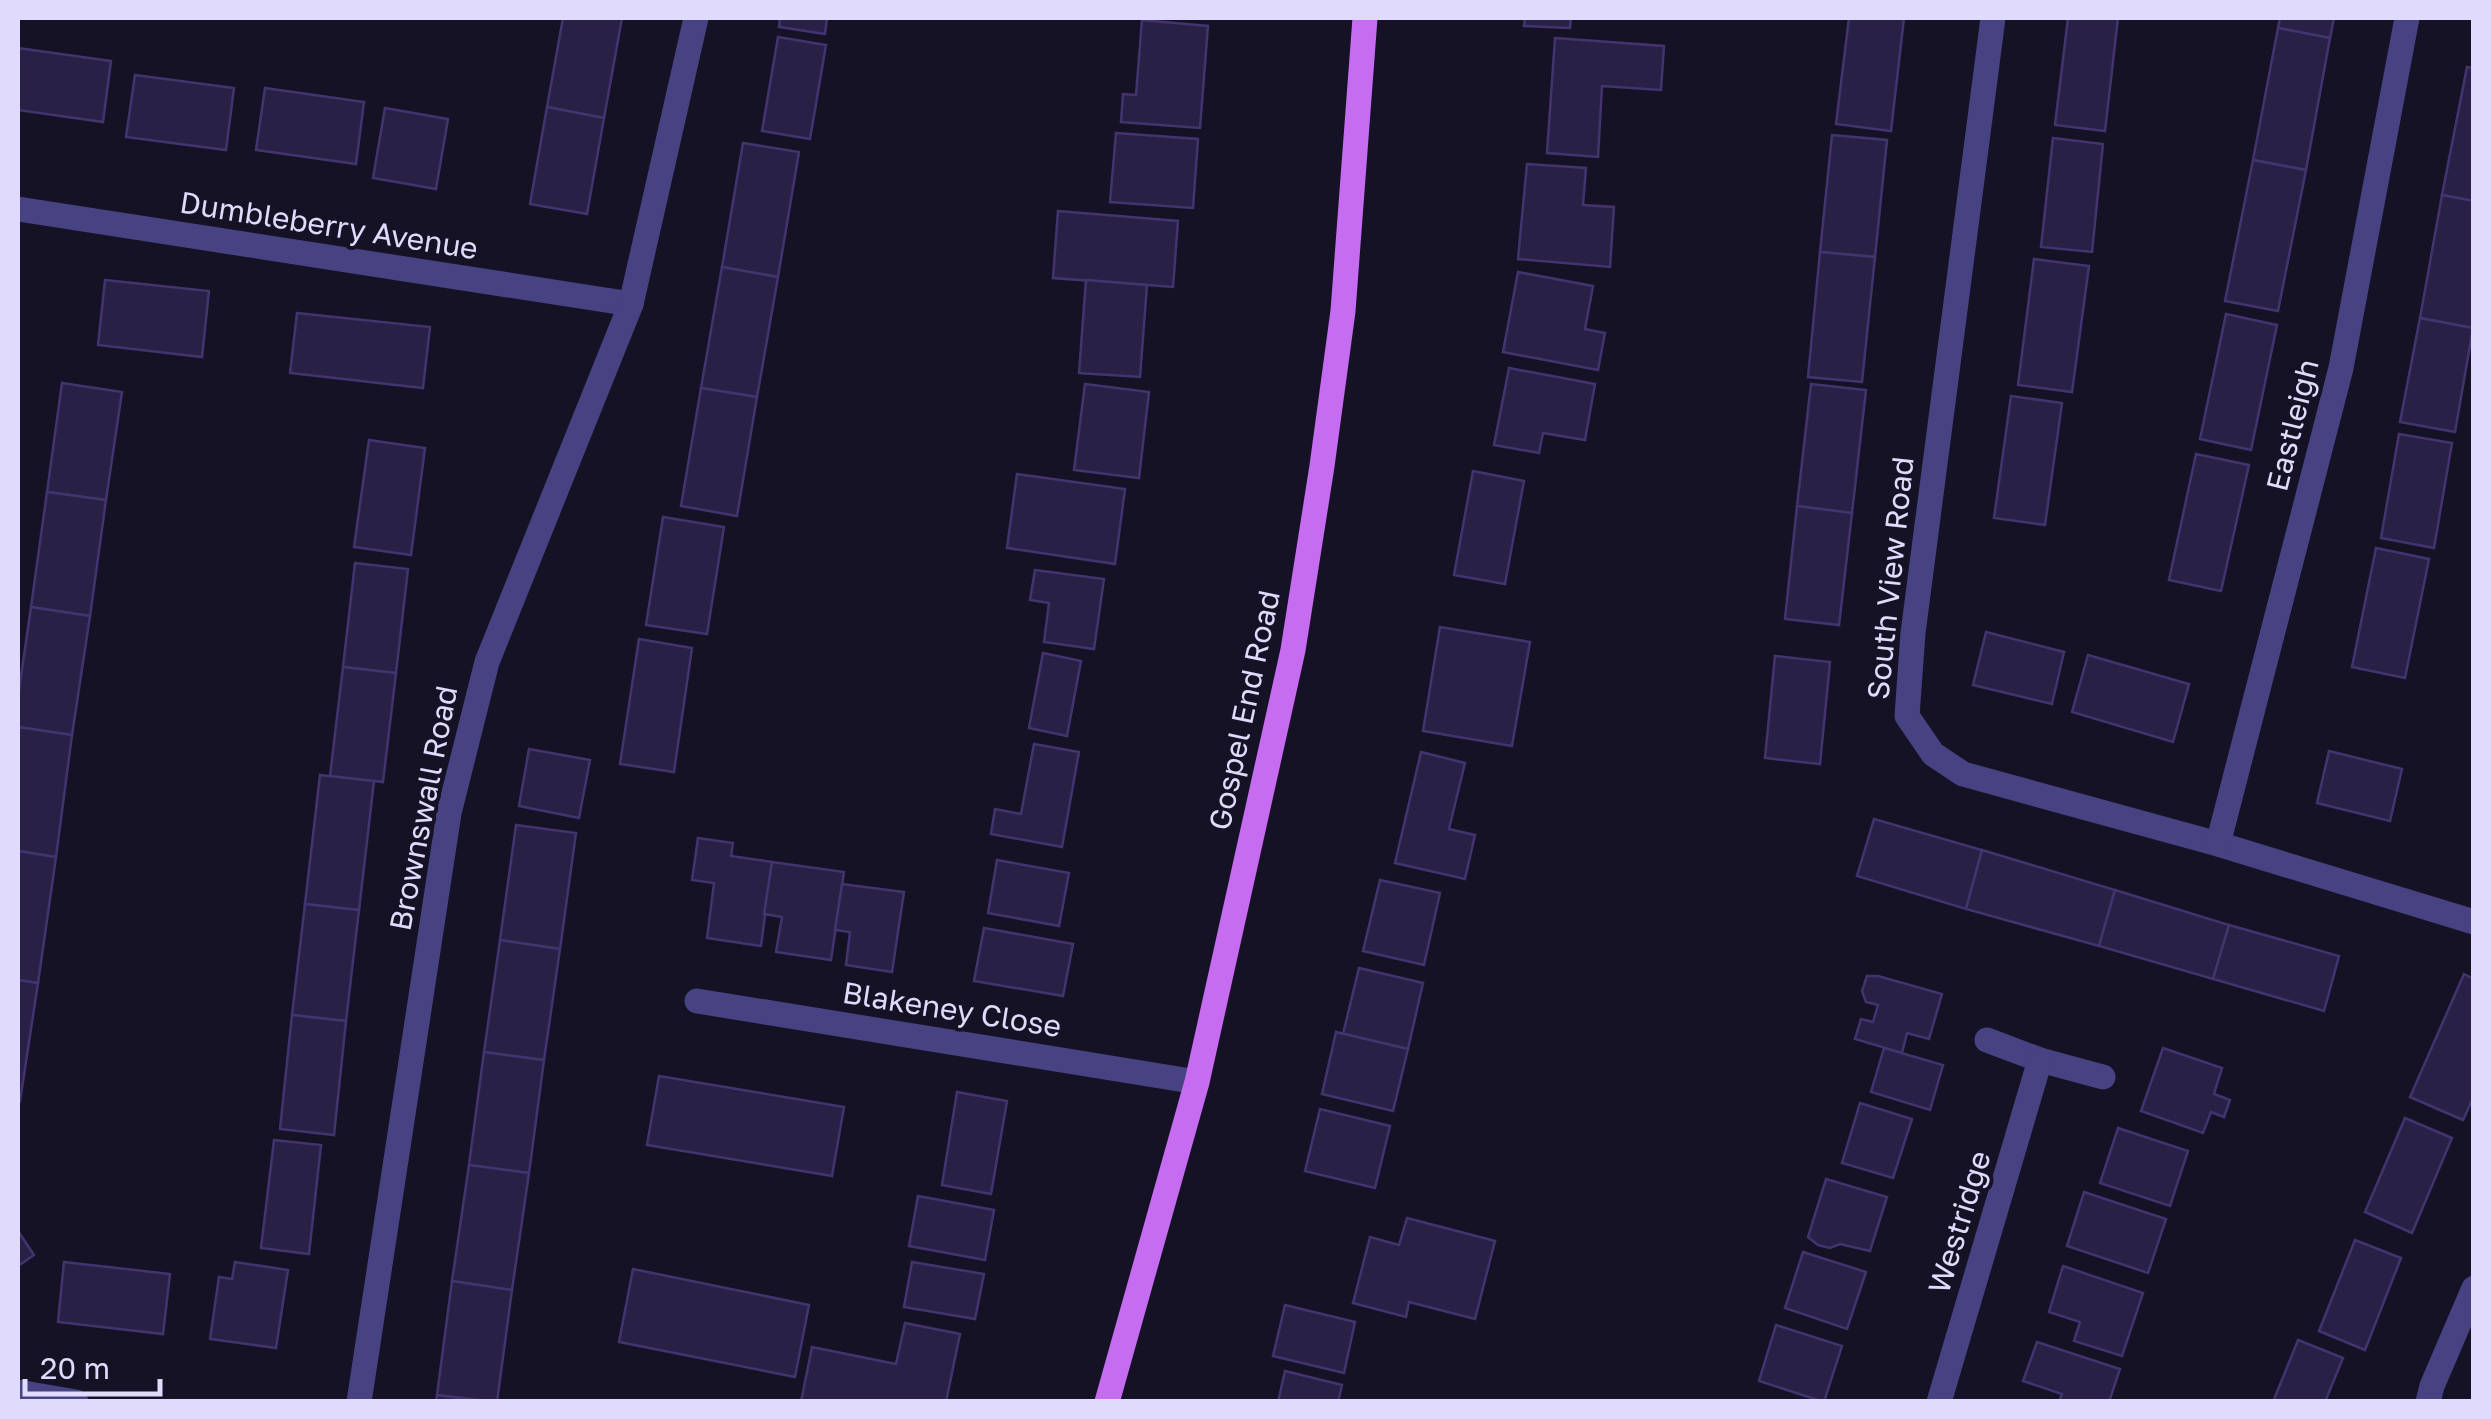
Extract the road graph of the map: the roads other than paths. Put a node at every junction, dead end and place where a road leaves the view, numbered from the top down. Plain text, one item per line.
1 (696, 18) edge
2 (1364, 18) edge
3 (1992, 18) edge
4 (2407, 18) edge
5 (18, 210) edge
6 (630, 304) junction
7 (2218, 844) junction
8 (2474, 922) edge
9 (697, 1001) dead end
10 (1986, 1040) dead end
11 (2040, 1060) junction
12 (2103, 1077) dead end
13 (1196, 1082) junction
14 (2474, 1288) edge
15 (18, 1392) edge
16 (76, 1402) edge
17 (359, 1402) edge
18 (1107, 1402) edge
19 (1939, 1402) edge
20 (2428, 1402) edge

1 - 6 street, Brownswall Road
2 - 13 main road, Gospel End Road
3 - 7 street, South View Road
4 - 7 street, Eastleigh
5 - 6 street, Dumbleberry Avenue
6 - 17 street, Brownswall Road
7 - 8 street, South View Road
9 - 13 street, Blakeney Close
10 - 11 street
11 - 12 street
11 - 19 street, Westridge
13 - 18 main road, Gospel End Road
14 - 20 street
15 - 16 street

